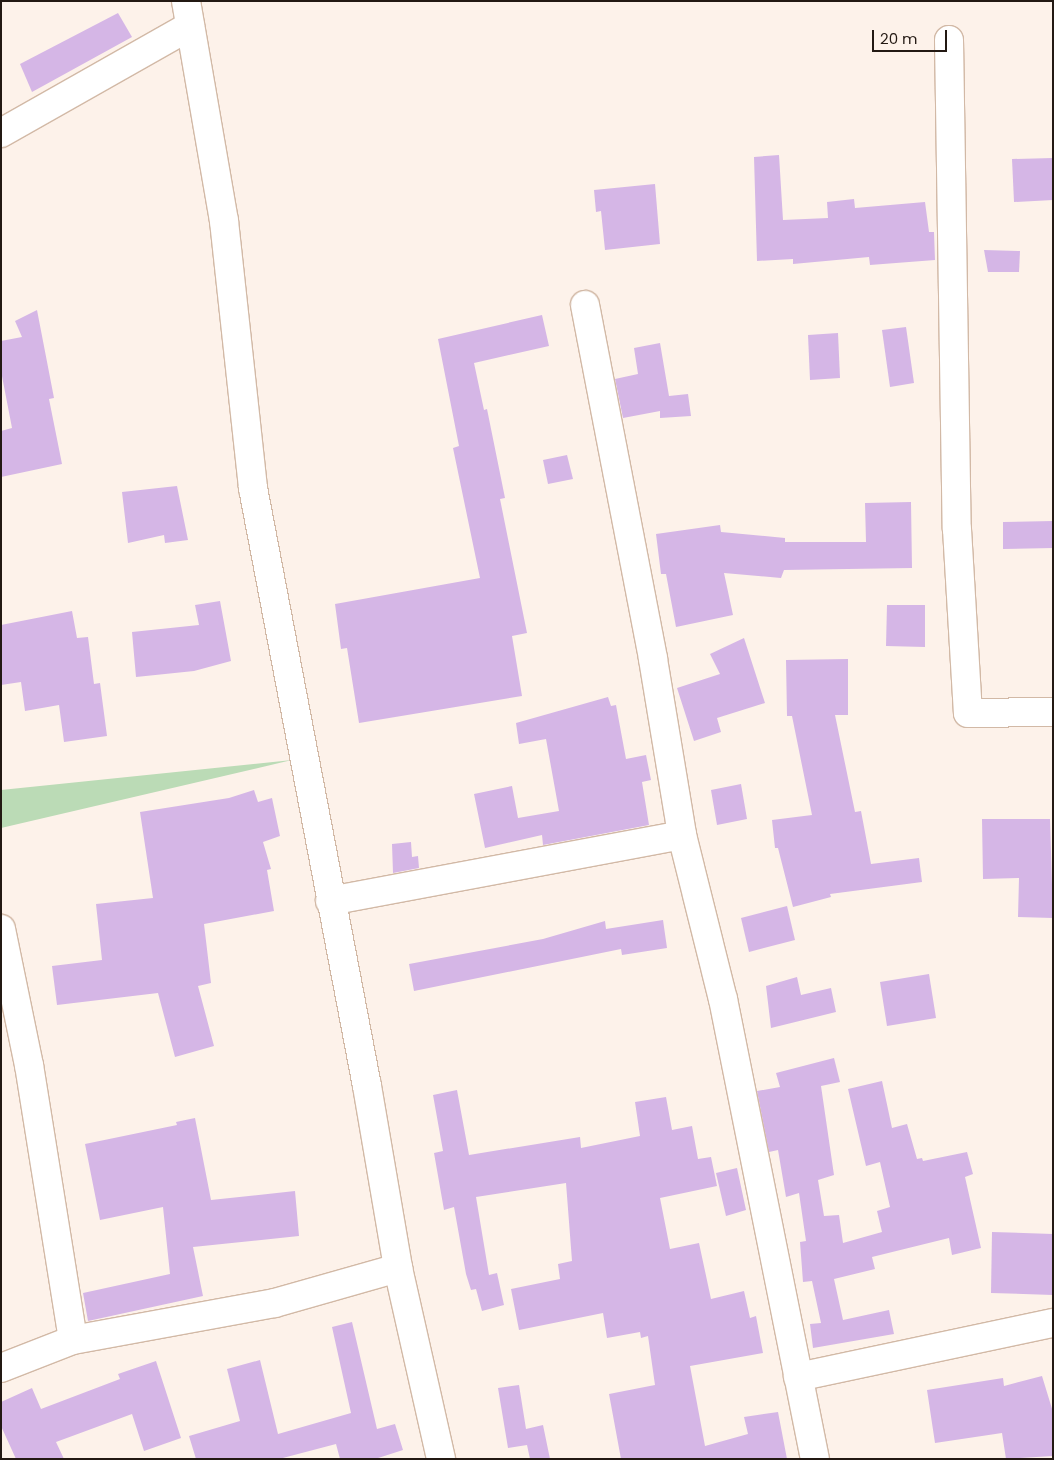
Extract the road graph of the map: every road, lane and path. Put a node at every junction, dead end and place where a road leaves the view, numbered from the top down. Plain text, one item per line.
1 (188, 13) edge
2 (949, 40) dead end
3 (1, 133) edge
4 (585, 305) dead end
5 (1053, 712) edge
6 (682, 835) junction
7 (330, 901) junction
8 (1, 929) edge
9 (398, 1268) junction
10 (1053, 1323) edge
11 (73, 1340) junction
12 (1, 1368) edge
13 (798, 1377) junction
14 (441, 1459) edge
15 (815, 1459) edge

1 - 3 street
1 - 7 street
2 - 5 street
4 - 6 street
6 - 7 street
6 - 13 street
7 - 9 street
8 - 11 street
9 - 11 street
9 - 14 street
10 - 13 street
11 - 12 street
13 - 15 street

